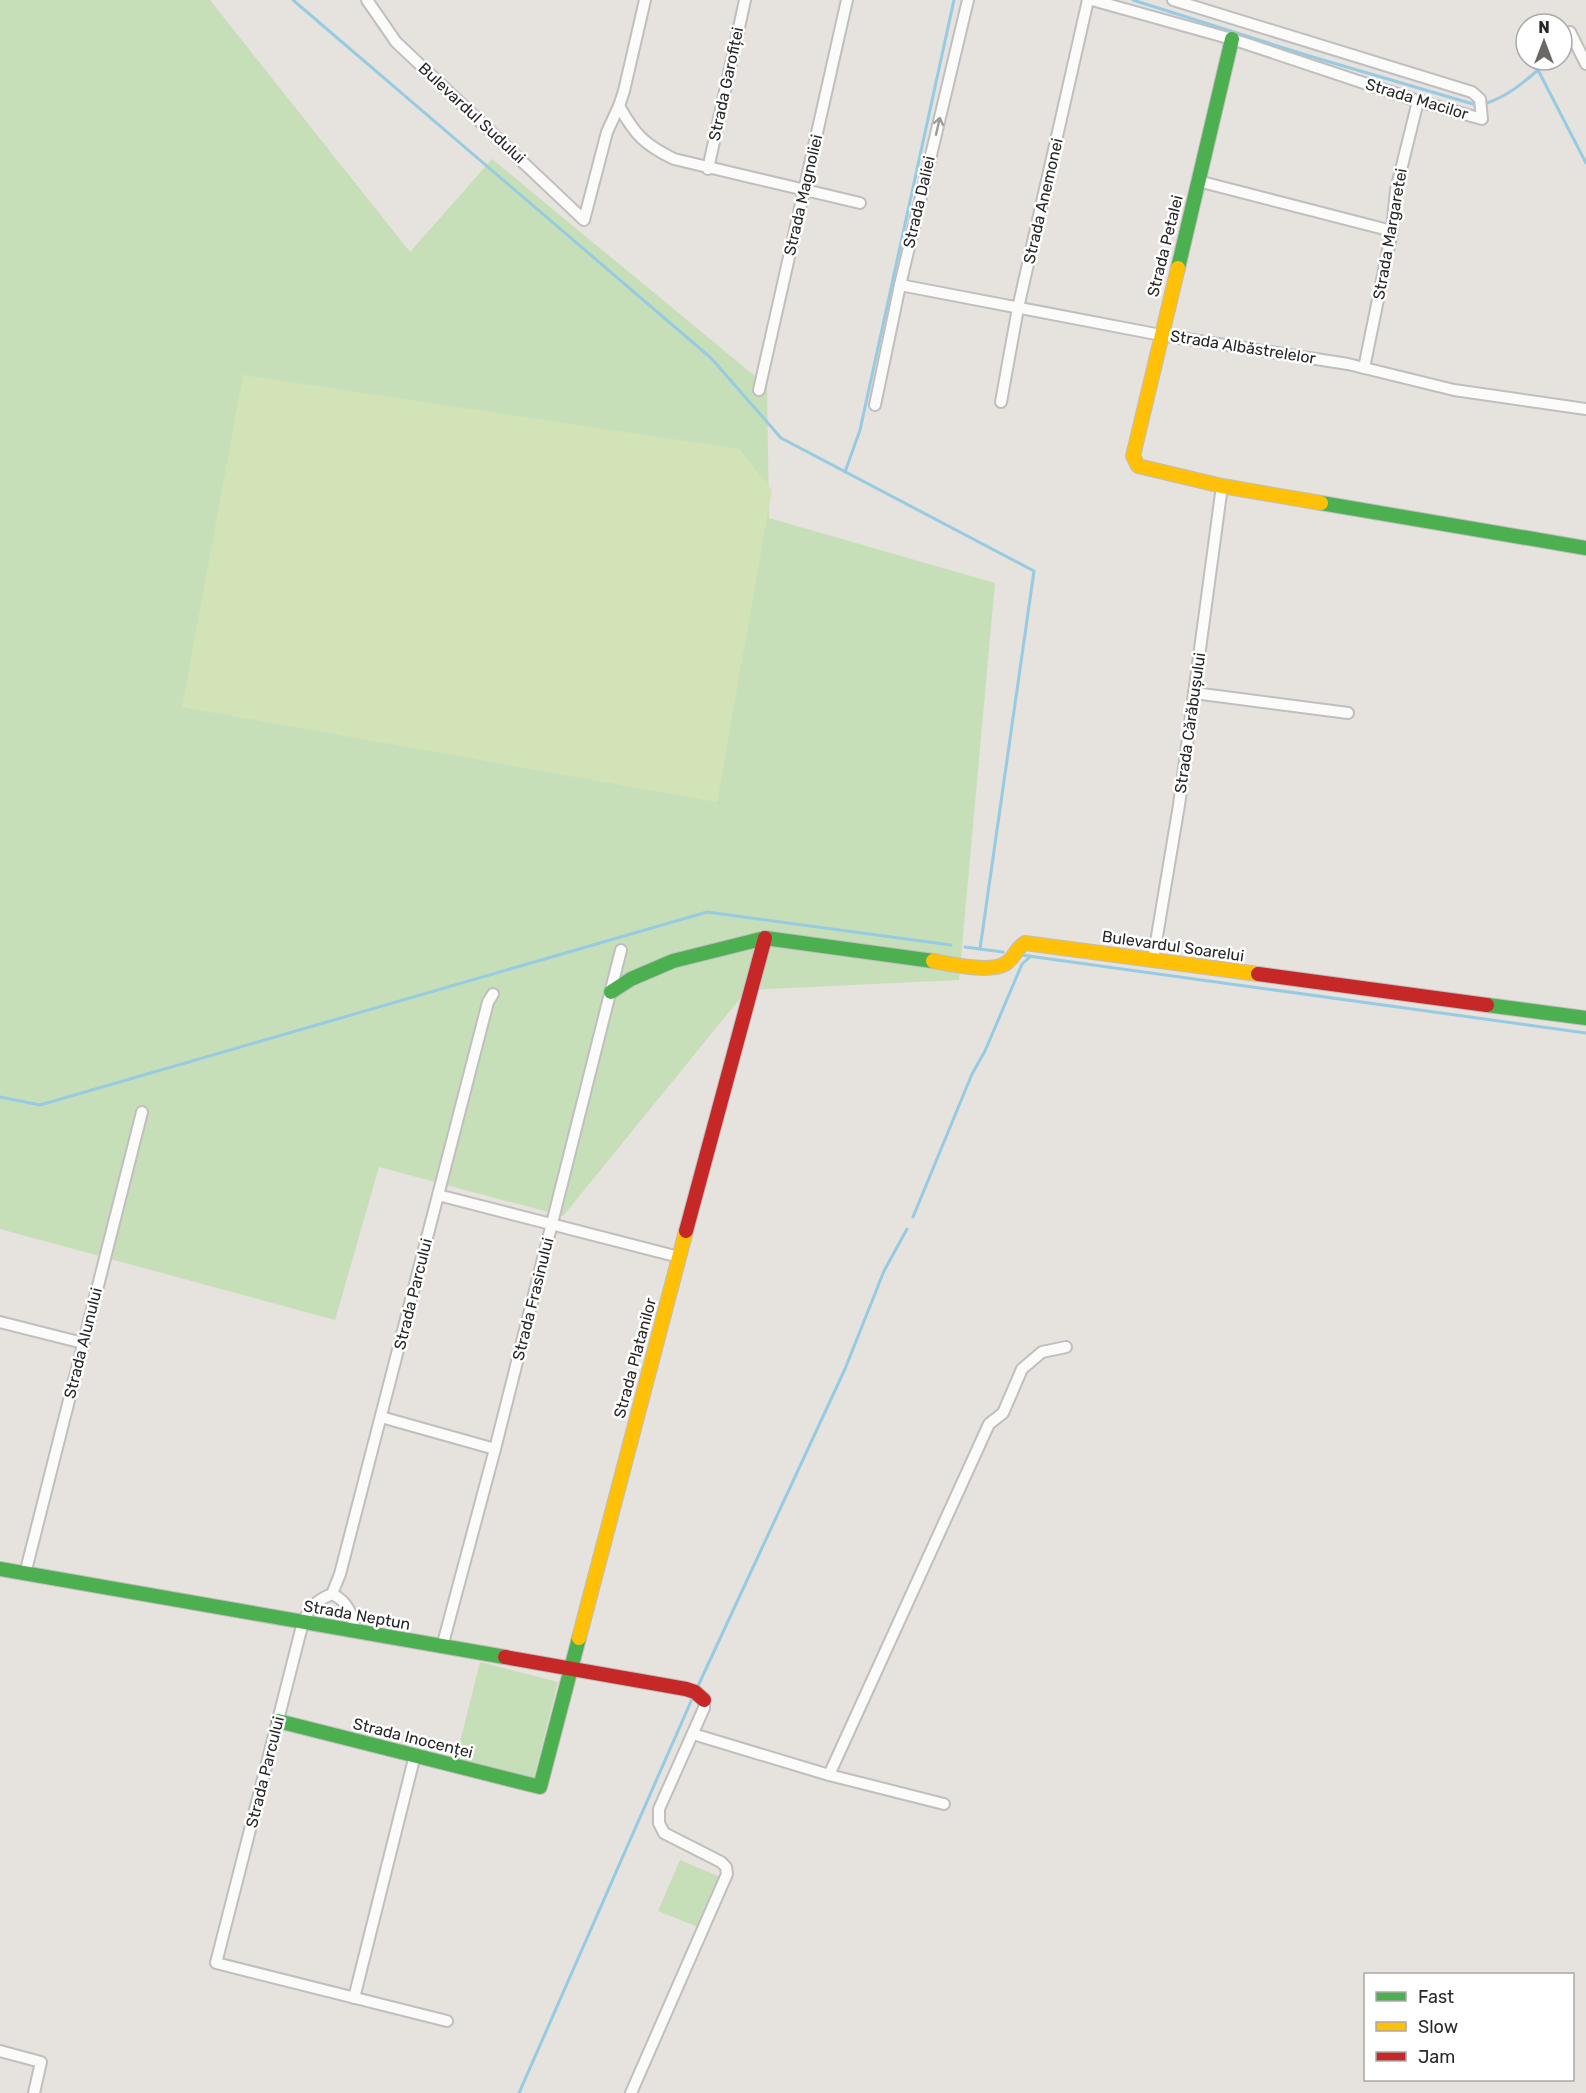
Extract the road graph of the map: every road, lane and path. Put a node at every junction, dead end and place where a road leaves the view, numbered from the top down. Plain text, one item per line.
1 (367, 0) edge
2 (645, 0) edge
3 (745, 0) edge
4 (847, 0) edge
5 (968, 0) edge
6 (1090, 0) edge
7 (1173, 0) edge
8 (1232, 39) junction
9 (1574, 40) edge
10 (1586, 64) edge
11 (1418, 101) junction
12 (619, 106) junction
13 (708, 169) junction
14 (1198, 181) junction
15 (805, 191) junction
16 (860, 203) dead end
17 (1392, 231) junction
18 (900, 285) junction
19 (1018, 308) junction
20 (1161, 334) junction
21 (1364, 368) junction
22 (759, 390) dead end
23 (1001, 402) dead end
24 (876, 405) dead end
25 (1586, 409) edge
26 (1222, 486) junction
27 (1586, 548) edge
28 (1194, 693) junction
29 (1348, 713) dead end
30 (765, 938) junction
31 (621, 950) dead end
32 (1153, 960) junction
33 (610, 992) junction
34 (493, 994) dead end
35 (1586, 1018) edge
36 (142, 1112) dead end
37 (438, 1195) junction
38 (551, 1224) junction
39 (679, 1257) junction
40 (0, 1322) edge
41 (83, 1343) junction
42 (1066, 1347) dead end
43 (381, 1417) junction
44 (495, 1449) junction
45 (0, 1569) edge
46 (25, 1574) junction
47 (332, 1594) junction
48 (303, 1622) junction
49 (354, 1631) junction
50 (442, 1647) junction
51 (570, 1669) junction
52 (704, 1700) joint
53 (278, 1721) junction
54 (693, 1734) junction
55 (415, 1755) junction
56 (829, 1775) junction
57 (540, 1787) joint
58 (944, 1804) dead end
59 (354, 1998) junction
60 (447, 2021) dead end
61 (0, 2051) edge
62 (34, 2093) edge
63 (631, 2093) edge

1 - 12 street, Bulevardul Sudului
2 - 12 street
3 - 13 street, Strada Garofiței
4 - 15 street, Strada Magnoliei
18 -> 5 street, Strada Daliei
6 - 8 street, Strada Macilor
6 - 19 street, Strada Anemonei
7 - 11 street, Strada Macilor
8 - 11 street, Strada Macilor
8 - 14 street, Strada Petalei
9 - 10 street
11 - 17 street, Strada Margaretei
12 - 13 street
13 - 15 street
14 - 17 street
14 - 20 street, Strada Petalei
15 - 16 street
15 - 22 street, Strada Magnoliei
17 - 21 street, Strada Margaretei
18 - 19 street, Strada Albăstrelelor
18 - 24 street, Strada Daliei
19 - 20 street, Strada Albăstrelelor
19 - 23 street, Strada Anemonei
20 - 21 street, Strada Albăstrelelor
20 - 26 street, Strada Petalei
21 - 25 street, Strada Albăstrelelor
26 - 27 street
26 - 28 street, Strada Cărăbușului
28 - 29 street
28 - 32 street, Strada Cărăbușului
30 - 32 street, Bulevardul Soarelui
30 - 33 street
30 - 39 street, Strada Platanilor
31 - 33 street, Strada Frasinului
32 - 35 street, Bulevardul Soarelui
33 - 38 street, Strada Frasinului
34 - 37 street, Strada Parcului
36 - 41 street, Strada Alunului
37 - 38 street
37 - 43 street, Strada Parcului
38 - 39 street
38 - 44 street, Strada Frasinului
39 - 51 street, Strada Platanilor
40 - 41 street
41 - 46 street, Strada Alunului
42 - 56 street
43 - 44 street
43 - 47 street, Strada Parcului
44 - 50 street, Strada Frasinului
45 - 46 street, Strada Neptun
46 - 48 street, Strada Neptun
47 - 48 street, Strada Parcului
47 - 49 street
48 - 49 street, Strada Neptun
48 - 53 street, Strada Parcului
49 - 50 street, Strada Neptun
50 - 51 street, Strada Neptun
51 - 52 street, Strada Neptun
51 - 57 street, Strada Platanilor
52 - 54 street
53 - 55 street, Strada Inocenței
53 - 59 street, Strada Parcului
54 - 56 street
54 - 63 street
55 - 57 street, Strada Inocenței
55 - 59 street
56 - 58 street
59 - 60 street
61 - 62 street

